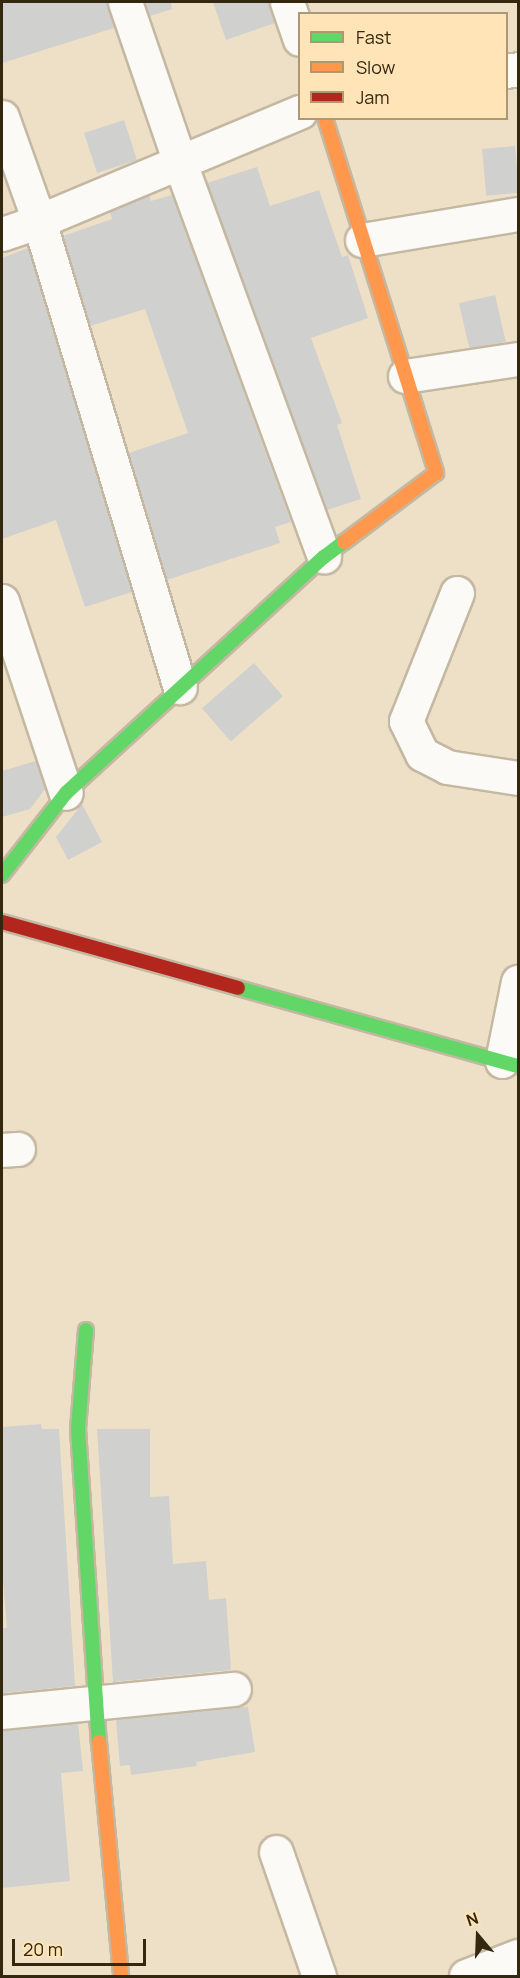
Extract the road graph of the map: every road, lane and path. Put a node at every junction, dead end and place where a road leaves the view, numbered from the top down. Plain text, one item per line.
1 (125, 2) edge
2 (287, 2) edge
3 (298, 33) edge
4 (298, 113) edge
5 (2, 117) edge
6 (326, 120) edge
7 (180, 163) junction
8 (519, 214) edge
9 (39, 221) junction
10 (2, 234) edge
11 (362, 240) junction
12 (519, 359) edge
13 (405, 376) junction
14 (324, 557) junction
15 (457, 593) dead end
16 (2, 601) edge
17 (180, 687) junction
18 (519, 778) edge
19 (66, 793) junction
20 (2, 875) edge
21 (2, 922) edge
22 (519, 982) edge
23 (510, 1064) edge
24 (86, 1330) dead end
25 (234, 1689) dead end
26 (95, 1701) junction
27 (2, 1712) edge
28 (276, 1852) dead end
29 (519, 1956) edge
30 (121, 1977) edge
31 (319, 1977) edge
32 (466, 1977) edge

1 - 7 street
2 - 3 street
4 - 7 street
5 - 9 street
6 - 11 street
7 - 9 street
7 - 14 street
8 - 11 street
9 - 10 street
9 - 17 street
11 - 13 street
12 - 13 street
13 - 14 street
14 - 17 street
15 - 18 street
16 - 19 street
17 - 19 street
19 - 20 street
21 - 23 street
22 - 23 street
24 - 26 street
25 - 26 street
26 - 27 street
26 - 30 street
28 - 31 street
29 - 32 street

